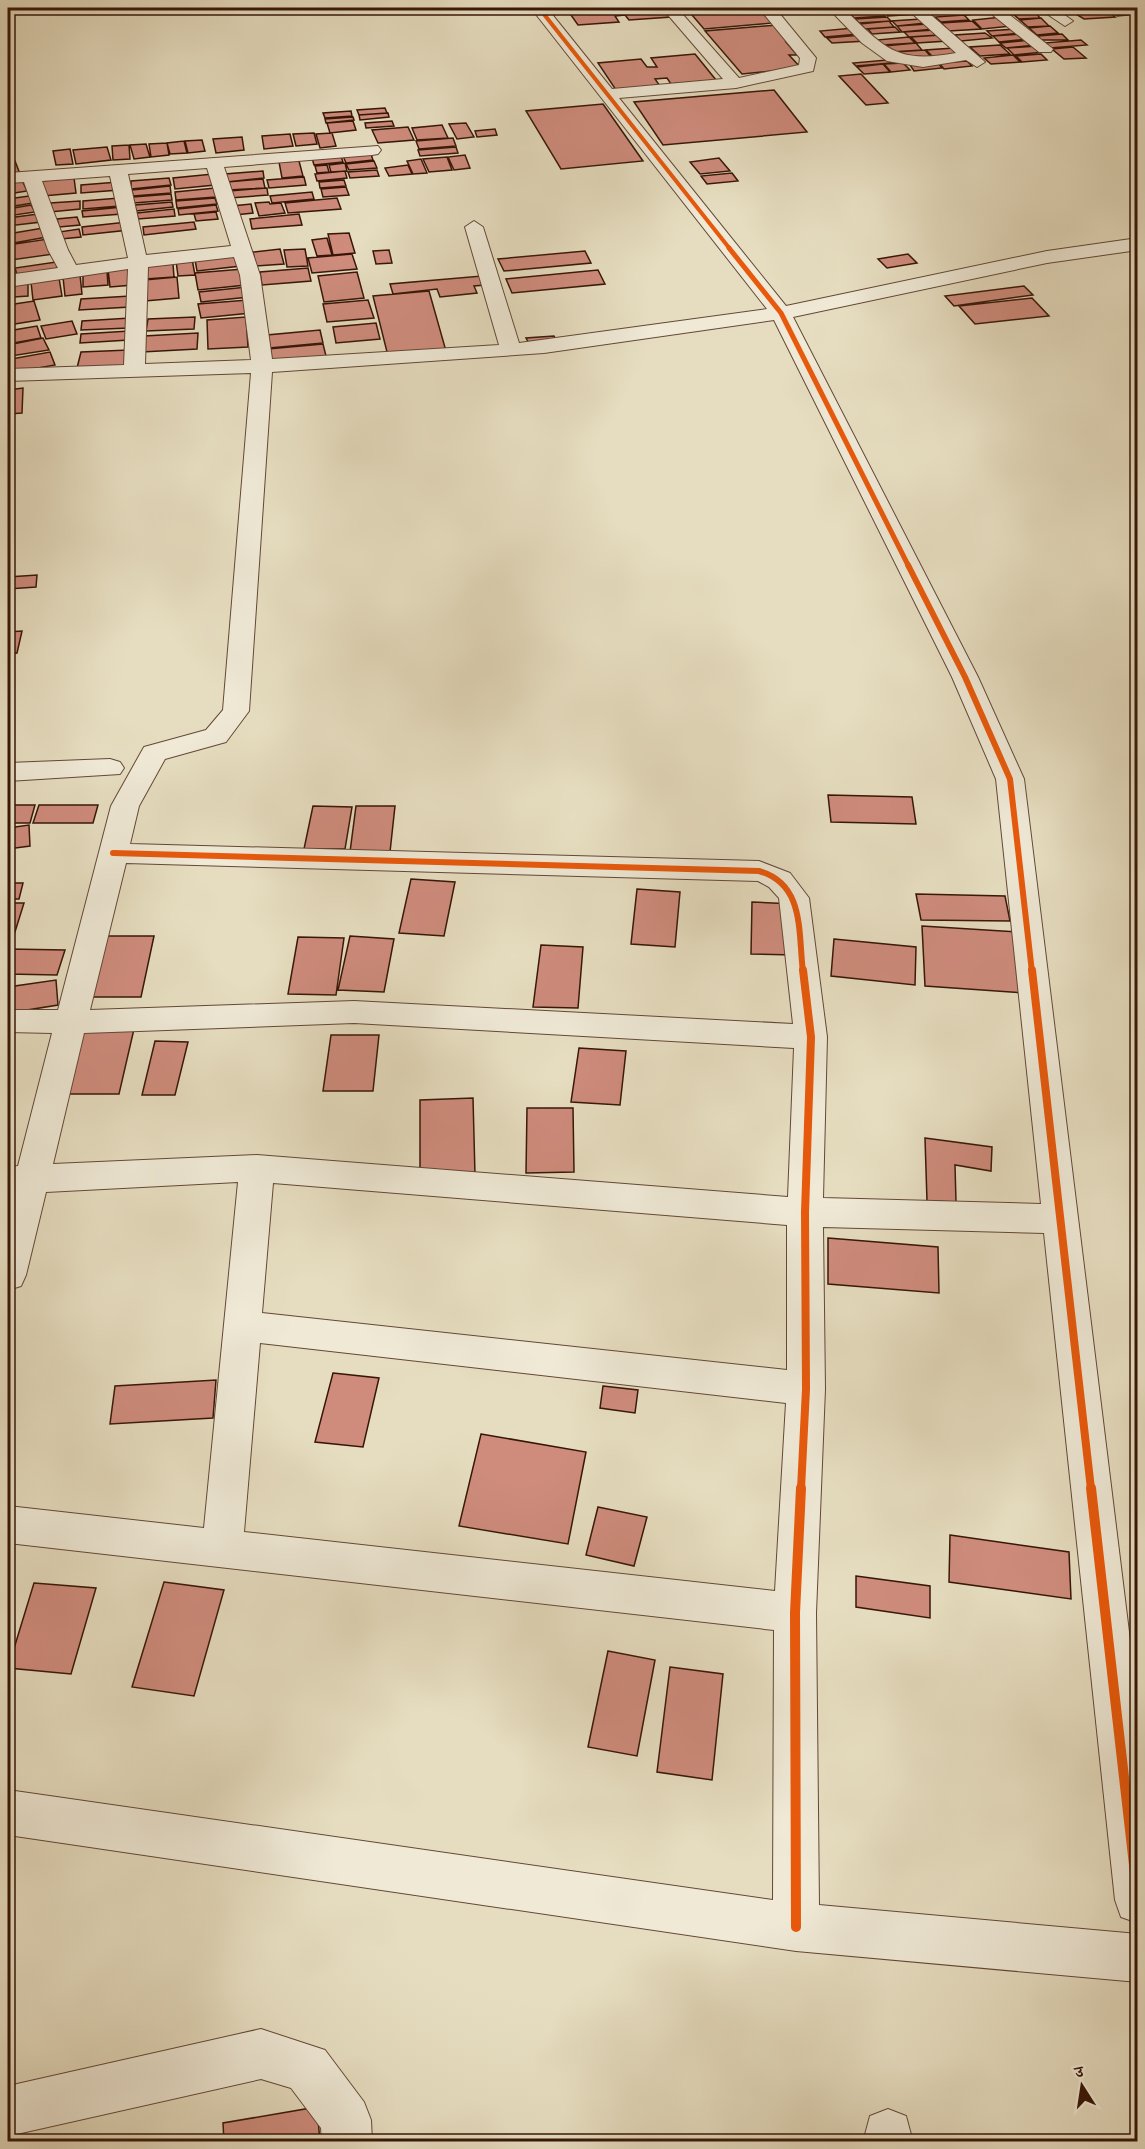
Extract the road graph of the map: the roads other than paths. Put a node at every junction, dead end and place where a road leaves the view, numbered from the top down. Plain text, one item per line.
1 (539, 8) edge
2 (669, 8) edge
3 (767, 8) edge
4 (836, 8) edge
5 (914, 8) edge
6 (992, 8) edge
7 (1046, 8) edge
8 (1065, 21) dead end
9 (1045, 49) dead end
10 (734, 82) junction
11 (608, 94) junction
12 (372, 150) dead end
13 (214, 162) junction
14 (117, 169) junction
15 (31, 176) junction
16 (8, 178) edge
17 (474, 227) dead end
18 (1137, 244) edge
19 (242, 250) junction
20 (138, 262) junction
21 (70, 271) junction
22 (8, 281) edge
23 (781, 313) junction
24 (511, 350) junction
25 (262, 366) junction
26 (134, 371) junction
27 (8, 375) edge
28 (110, 768) dead end
29 (8, 772) edge
30 (113, 853) junction
31 (8, 1021) edge
32 (71, 1022) junction
33 (811, 1037) junction
34 (256, 1168) junction
35 (20, 1179) edge
36 (805, 1212) junction
37 (1058, 1219) junction
38 (8, 1275) edge
39 (243, 1326) junction
40 (806, 1389) junction
41 (8, 1525) edge
42 (222, 1549) junction
43 (795, 1613) junction
44 (8, 1813) edge
45 (1137, 1900) edge
46 (796, 1927) junction
47 (1137, 1958) edge
48 (8, 2111) edge
49 (347, 2142) edge

1 - 11 street
2 - 10 street
3 - 10 street
4 - 5 street
6 - 9 street
7 - 8 street
10 - 11 street
11 - 23 street
12 - 13 street
13 - 14 street
13 - 19 street
14 - 15 street
14 - 20 street
15 - 16 street
15 - 21 street
17 - 24 street
18 - 23 street
19 - 20 street
19 - 25 street
20 - 21 street
20 - 26 street
21 - 22 street
23 - 24 street
23 - 37 street
24 - 25 street
25 - 26 street
25 - 30 street
26 - 27 street
28 - 29 street
30 - 32 street
30 - 33 street
31 - 32 street
32 - 33 street
32 - 35 street
33 - 36 street
34 - 35 street
34 - 36 street
34 - 39 street
35 - 38 street
36 - 37 street
36 - 40 street
37 - 45 street
39 - 40 street
39 - 42 street
40 - 43 street
41 - 42 street
42 - 43 street
43 - 46 street
44 - 46 street
46 - 47 street
48 - 49 street

